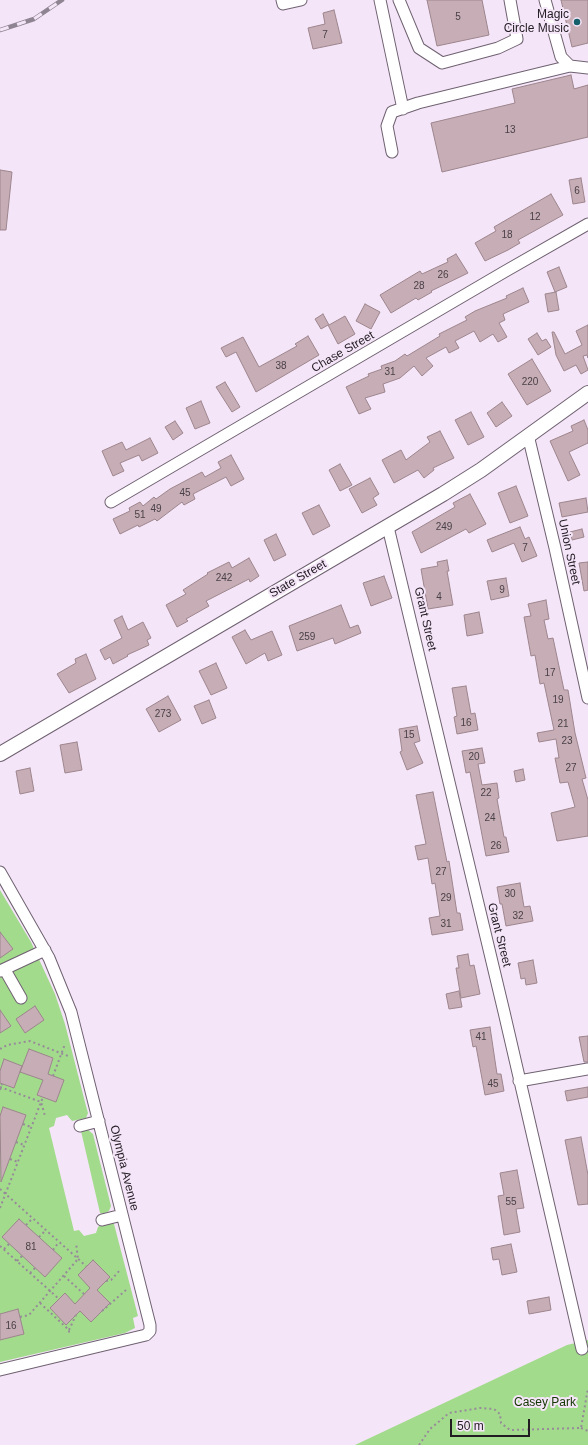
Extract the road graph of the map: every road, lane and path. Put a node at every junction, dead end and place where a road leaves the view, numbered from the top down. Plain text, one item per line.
1 (282, 0) edge
2 (301, 0) edge
3 (380, 0) edge
4 (399, 0) edge
5 (510, 0) edge
6 (545, 0) edge
7 (570, 66) junction
8 (588, 68) edge
9 (403, 109) junction
10 (392, 152) dead end
11 (588, 224) edge
12 (588, 393) edge
13 (528, 435) junction
14 (111, 502) dead end
15 (388, 526) junction
16 (588, 698) edge
17 (0, 754) edge
18 (1, 877) edge
19 (45, 950) junction
20 (2, 971) edge
21 (21, 998) dead end
22 (65, 1044) dead end
23 (0, 1049) edge
24 (62, 1053) junction
25 (68, 1056) dead end
26 (588, 1068) edge
27 (53, 1076) dead end
28 (519, 1081) junction
29 (2, 1084) dead end
30 (1, 1087) edge
31 (0, 1090) edge
32 (43, 1097) dead end
33 (41, 1102) junction
34 (45, 1116) dead end
35 (99, 1121) junction
36 (23, 1124) dead end
37 (80, 1126) dead end
38 (31, 1127) junction
39 (16, 1142) dead end
40 (25, 1145) junction
41 (10, 1159) dead end
42 (18, 1162) junction
43 (0, 1189) edge
44 (6, 1194) junction
45 (0, 1208) edge
46 (122, 1215) junction
47 (33, 1218) junction
48 (102, 1220) dead end
49 (26, 1226) dead end
50 (46, 1230) junction
51 (39, 1237) dead end
52 (60, 1242) junction
53 (76, 1243) dead end
54 (9, 1244) dead end
55 (0, 1246) edge
56 (4, 1249) junction
57 (52, 1250) dead end
58 (22, 1256) dead end
59 (78, 1259) junction
60 (17, 1261) junction
61 (86, 1266) dead end
62 (35, 1268) dead end
63 (121, 1270) dead end
64 (30, 1273) junction
65 (64, 1276) junction
66 (106, 1281) dead end
67 (126, 1290) dead end
68 (50, 1291) junction
69 (84, 1294) dead end
70 (59, 1299) dead end
71 (40, 1303) junction
72 (102, 1311) dead end
73 (76, 1315) dead end
74 (20, 1317) dead end
75 (582, 1349) dead end
76 (0, 1370) edge
77 (588, 1388) edge
78 (581, 1428) junction
79 (588, 1430) edge
80 (419, 1445) edge

1 - 2 street
3 - 9 street
4 - 5 street
6 - 7 street
7 - 8 street
7 - 9 street
9 - 10 street
11 - 14 street, Chase Street
12 - 13 main road, State Street
13 - 15 main road, State Street
13 - 16 street, Union Street
15 - 17 main road, State Street
15 - 28 street, Grant Street
18 - 19 street, Olympia Avenue
19 - 20 street
19 - 35 street, Olympia Avenue
20 - 21 street
22 - 24 path
23 - 24 path
24 - 25 path
24 - 27 path
26 - 28 street
28 - 75 street, Grant Street
29 - 30 path
30 - 31 path
30 - 33 path
32 - 33 path
33 - 34 path
33 - 38 path
35 - 37 street
35 - 46 street, Olympia Avenue
36 - 38 path
38 - 40 path
39 - 40 path
40 - 42 path
41 - 42 path
42 - 44 path
43 - 44 path
44 - 45 path
44 - 47 path
46 - 48 street
46 - 76 street, Olympia Avenue
47 - 49 path
47 - 50 path
50 - 51 path
50 - 52 path
52 - 57 path
52 - 59 path
53 - 59 path
54 - 56 path
55 - 56 path
56 - 60 path
58 - 60 path
59 - 61 path
59 - 65 path
60 - 64 path
62 - 64 path
63 - 66 path
64 - 68 path
65 - 68 path
65 - 69 path
67 - 72 path
68 - 70 path
68 - 71 path
71 - 73 path
71 - 74 path
77 - 78 path
78 - 79 path
78 - 80 path

